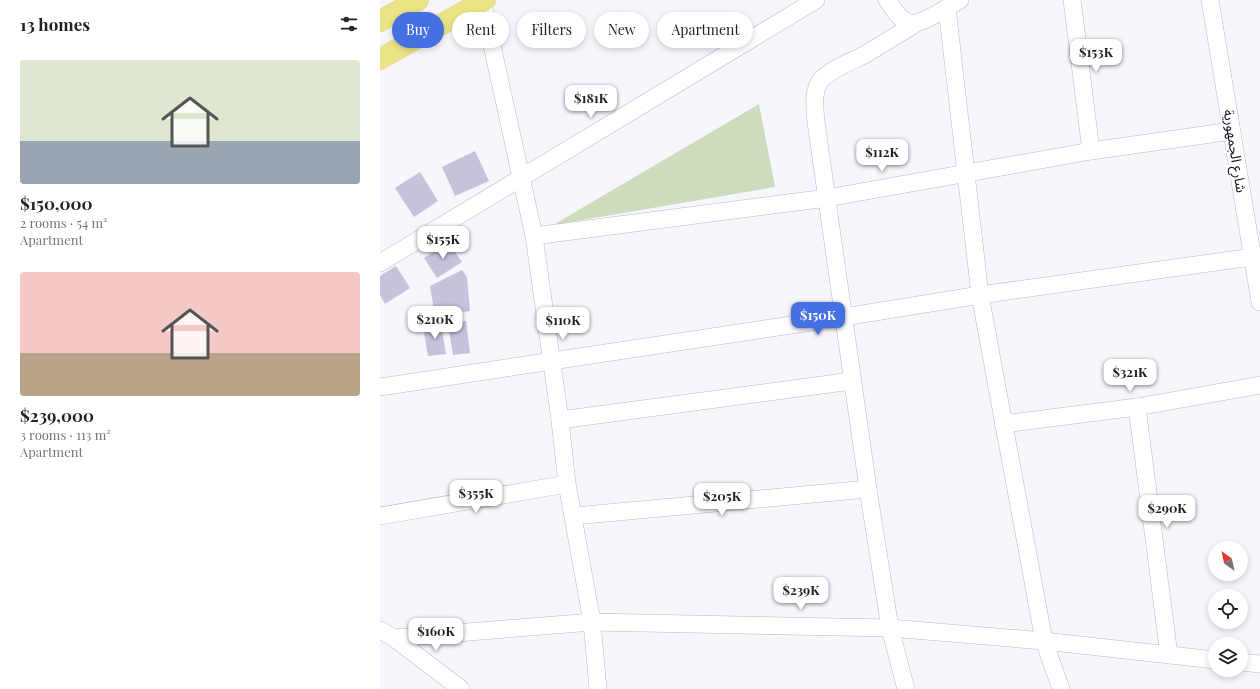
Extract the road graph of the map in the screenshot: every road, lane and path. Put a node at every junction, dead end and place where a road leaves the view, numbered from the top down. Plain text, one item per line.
1 (418, 0) edge
2 (483, 0) edge
3 (816, 0) edge
4 (887, 0) edge
5 (1072, 0) edge
6 (1210, 0) edge
7 (954, 4) edge
8 (380, 21) edge
9 (915, 24) junction
10 (380, 59) edge
11 (1232, 132) junction
12 (1091, 150) junction
13 (966, 173) junction
14 (521, 178) junction
15 (827, 198) junction
16 (534, 236) junction
17 (1256, 256) edge
18 (380, 263) edge
19 (980, 295) junction
20 (1260, 302) edge
21 (844, 317) junction
22 (552, 361) junction
23 (852, 381) junction
24 (1260, 385) edge
25 (380, 387) edge
26 (1137, 407) junction
27 (560, 420) junction
28 (1003, 424) junction
29 (567, 484) junction
30 (868, 489) junction
31 (380, 516) edge
32 (574, 516) junction
33 (592, 622) junction
34 (890, 628) junction
35 (387, 634) edge
36 (1044, 641) junction
37 (1169, 655) junction
38 (1208, 659) edge
39 (1248, 663) edge
40 (1260, 664) edge
41 (461, 689) edge
42 (598, 689) edge
43 (906, 689) edge
44 (1061, 689) edge

1 - 8 main road
2 - 10 main road
2 - 14 street
3 - 14 street
4 - 9 street
5 - 12 street
6 - 11 street, شارع الجمهورية
7 - 9 street
7 - 13 street
9 - 15 street
11 - 12 street
11 - 17 street, شارع الجمهورية
12 - 13 street
13 - 15 street
13 - 19 street
14 - 16 street
14 - 18 street
15 - 16 street
15 - 21 street
16 - 22 street
17 - 19 street
17 - 20 street, شارع الجمهورية
19 - 21 street
19 - 28 street
21 - 22 street
21 - 23 street
22 - 25 street
22 - 27 street
23 - 27 street
23 - 30 street
24 - 26 street
26 - 28 street
26 - 37 street
27 - 29 street
28 - 36 street
29 - 31 street
29 - 32 street
30 - 32 street
30 - 34 street
32 - 33 street
33 - 34 street
33 - 35 street
33 - 42 street
34 - 36 street
34 - 43 street
35 - 41 street
36 - 37 street
36 - 44 street
37 - 38 street
39 - 40 street

